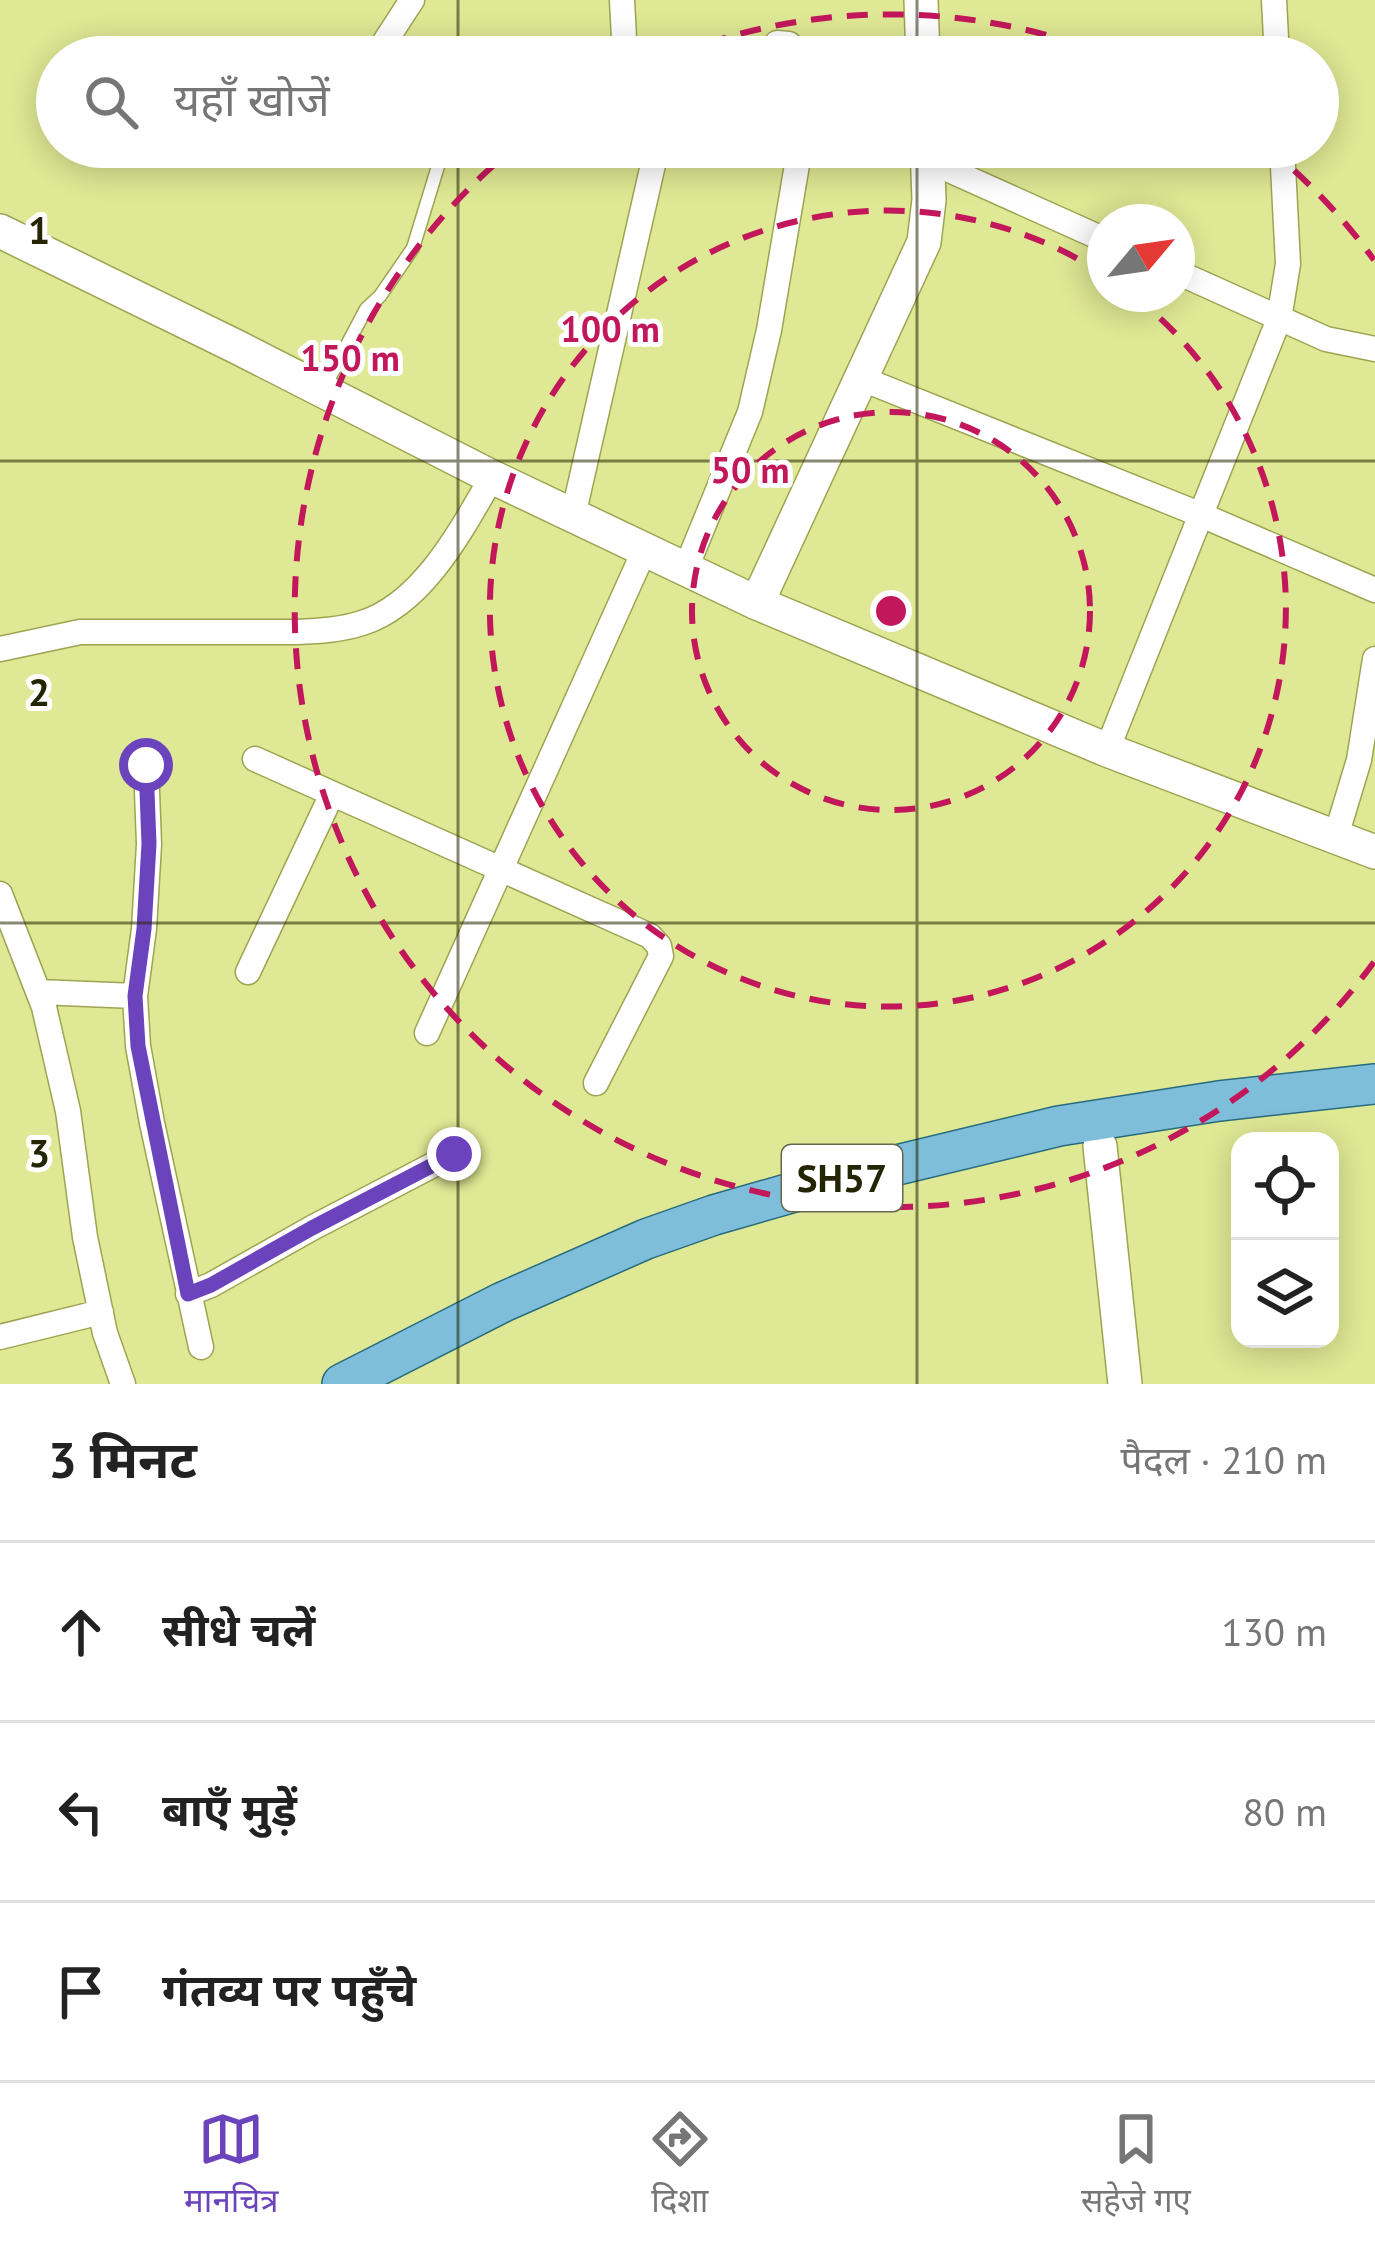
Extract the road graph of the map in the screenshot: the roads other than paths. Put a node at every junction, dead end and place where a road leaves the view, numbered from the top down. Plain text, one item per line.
1 (412, 0) edge
2 (622, 0) edge
3 (921, 0) edge
4 (937, 0) edge
5 (1274, 0) edge
6 (389, 36) edge
7 (624, 36) edge
8 (922, 36) edge
9 (1276, 36) edge
10 (437, 168) edge
11 (652, 168) edge
12 (796, 168) edge
13 (928, 168) edge
14 (956, 168) edge
15 (1283, 168) edge
16 (0, 231) edge
17 (1087, 231) edge
18 (1195, 280) edge
19 (1279, 319) junction
20 (1375, 350) edge
21 (860, 378) junction
22 (322, 391) junction
23 (492, 477) junction
24 (1199, 514) junction
25 (573, 515) junction
26 (645, 549) junction
27 (686, 568) junction
28 (1375, 590) edge
29 (757, 603) junction
30 (0, 649) edge
31 (1375, 659) edge
32 (1107, 750) junction
33 (1368, 752) edge
34 (255, 759) dead end
35 (146, 765) dead end
36 (332, 794) junction
37 (1336, 836) junction
38 (1375, 852) edge
39 (501, 870) junction
40 (0, 894) edge
41 (248, 972) dead end
42 (39, 992) junction
43 (135, 996) junction
44 (427, 1033) dead end
45 (596, 1083) dead end
46 (1375, 1084) edge
47 (1375, 1106) edge
48 (1100, 1146) junction
49 (454, 1154) dead end
50 (188, 1294) junction
51 (100, 1312) junction
52 (0, 1337) edge
53 (201, 1347) dead end
54 (124, 1384) edge
55 (343, 1384) edge
56 (397, 1384) edge
57 (1125, 1384) edge

1 - 6 street
2 - 7 street
3 - 4 street
3 - 8 street
5 - 9 street
10 - 22 lane
11 - 25 street
12 - 27 street
13 - 21 street
14 - 17 street
15 - 19 street
16 - 22 street
18 - 19 street
19 - 20 street
19 - 24 street
21 - 24 street
21 - 29 street
22 - 23 street
23 - 25 street
23 - 30 street
24 - 28 street
24 - 32 street
25 - 26 street
26 - 27 street
26 - 39 street
27 - 29 street
29 - 32 street
31 - 33 street
32 - 37 street
33 - 37 street
34 - 36 street
35 - 43 street
36 - 39 street
36 - 41 street
37 - 38 street
39 - 44 street
39 - 45 street
40 - 42 street
42 - 43 street
42 - 51 street
43 - 50 street
46 - 55 main road, SH57
47 - 48 main road, SH57
48 - 56 main road, SH57
48 - 57 street
49 - 50 street
50 - 53 street
51 - 52 street
51 - 54 street

